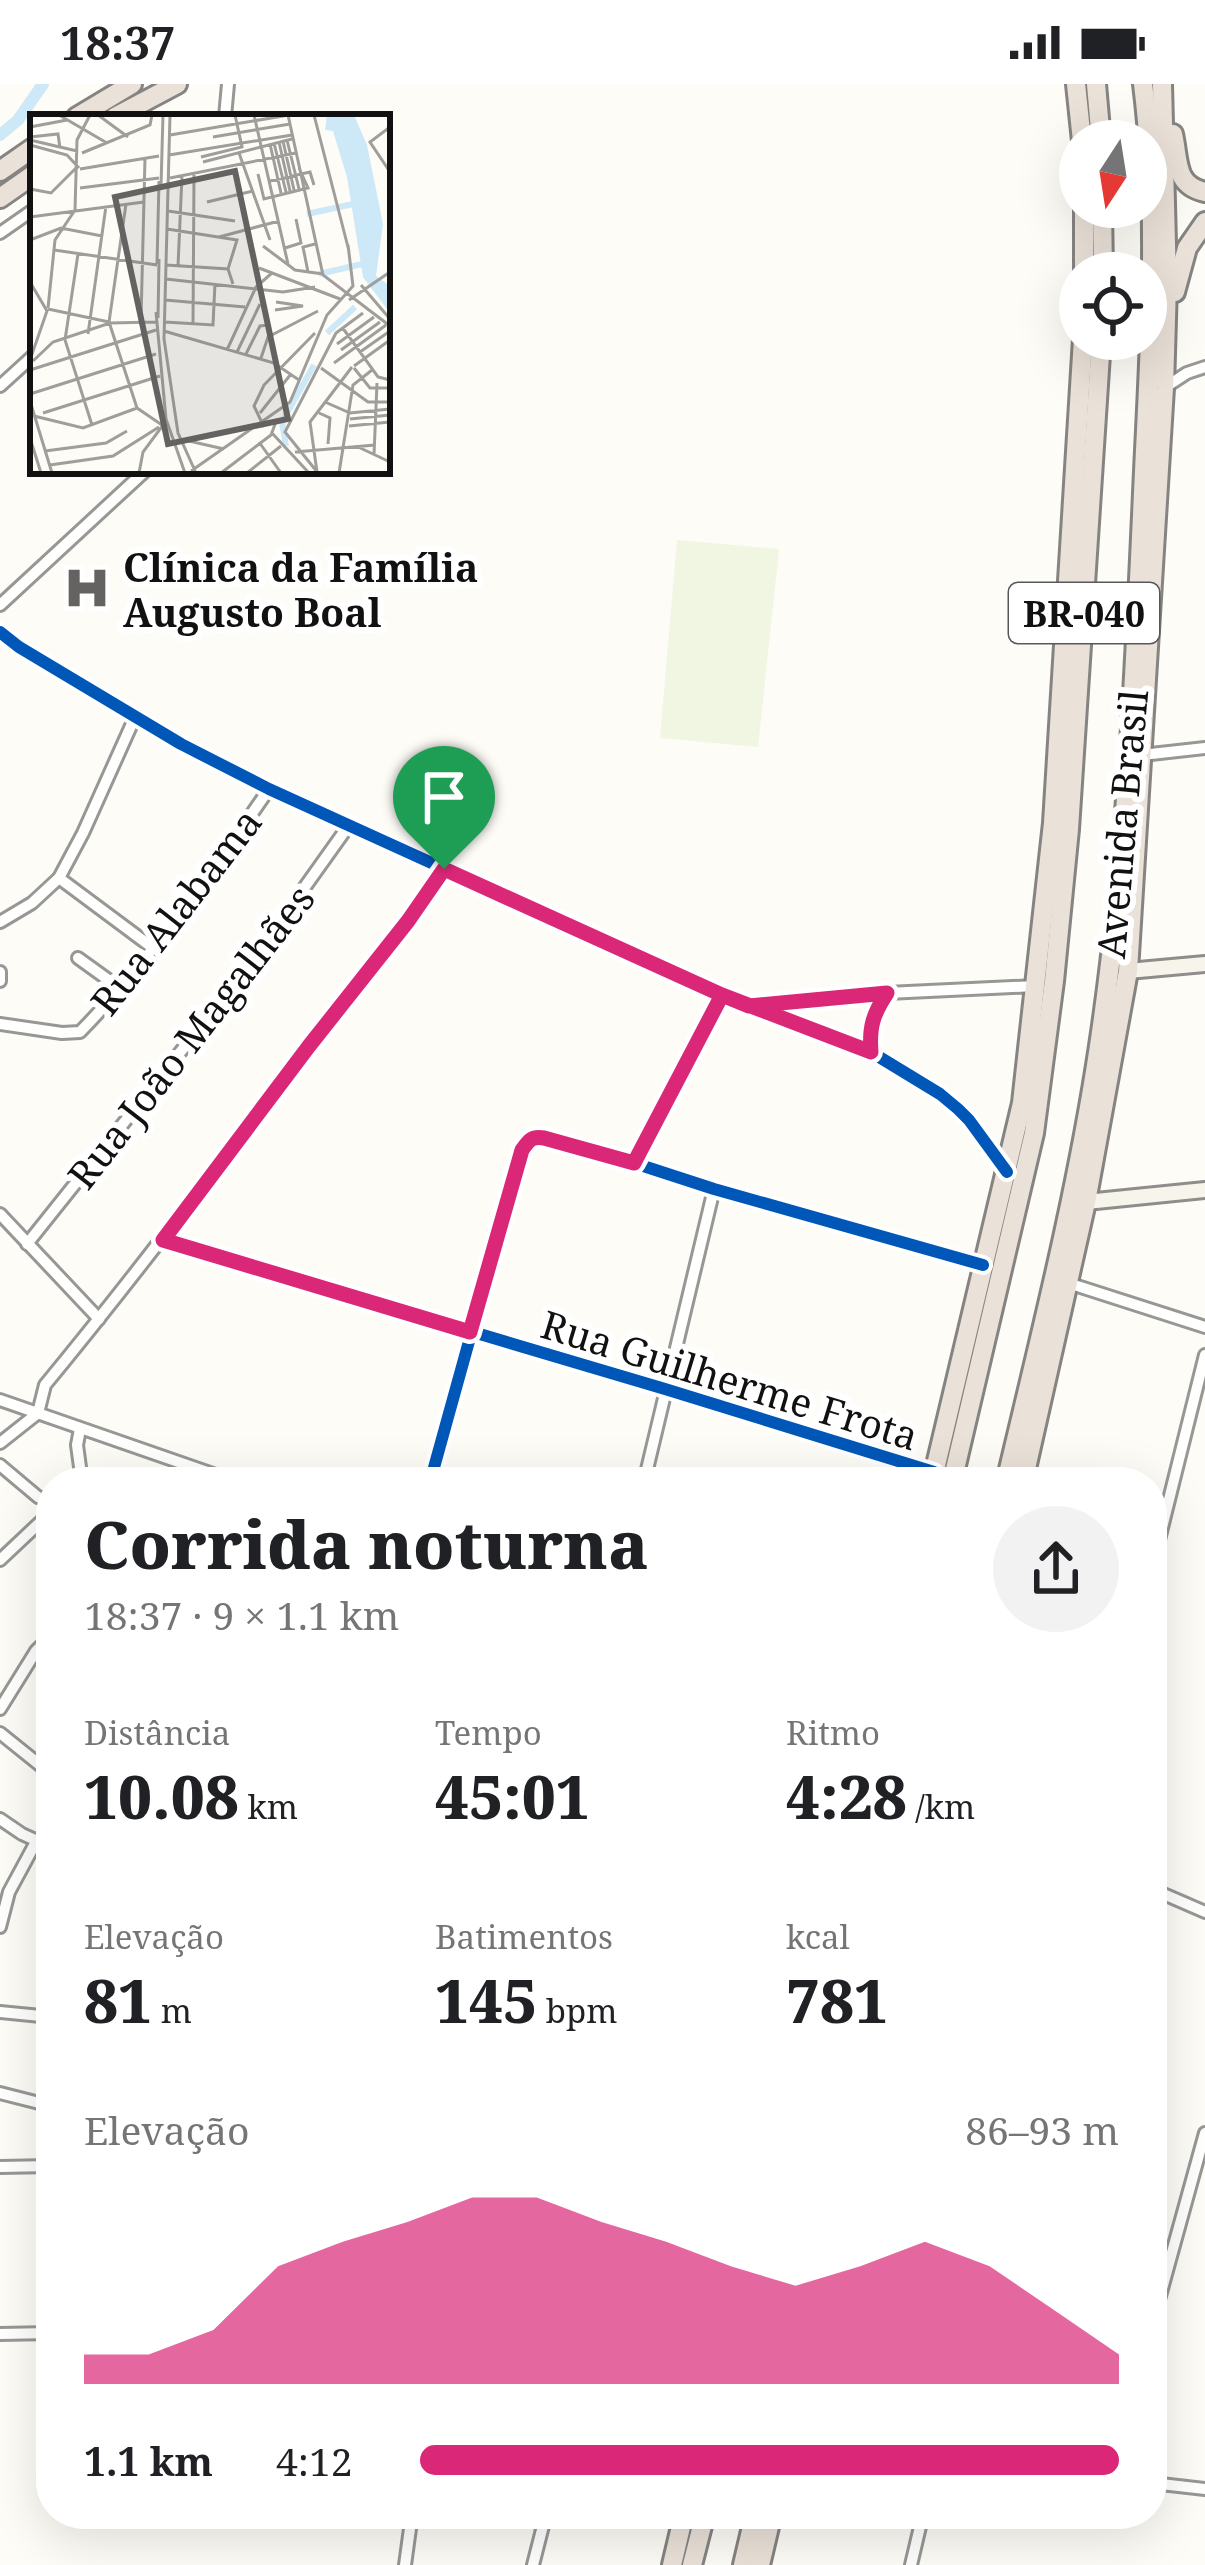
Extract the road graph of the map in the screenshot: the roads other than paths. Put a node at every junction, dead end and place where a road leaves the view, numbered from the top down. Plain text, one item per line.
1 (116, 84) edge
2 (132, 84) edge
3 (177, 84) edge
4 (228, 84) edge
5 (1064, 84) edge
6 (1076, 84) edge
7 (1096, 84) edge
8 (1143, 84) edge
9 (1163, 88) edge
10 (99, 101) junction
11 (1079, 108) junction
12 (81, 114) edge
13 (121, 114) edge
14 (224, 114) edge
15 (1080, 120) edge
16 (1099, 120) edge
17 (30, 150) edge
18 (0, 171) edge
19 (30, 177) edge
20 (1205, 191) edge
21 (0, 198) edge
22 (30, 212) edge
23 (1205, 222) edge
24 (0, 233) edge
25 (1165, 252) edge
26 (1167, 328) edge
27 (30, 359) edge
28 (1082, 360) edge
29 (1100, 360) edge
30 (1165, 360) edge
31 (1205, 367) edge
32 (0, 386) edge
33 (1164, 388) junction
34 (142, 474) edge
35 (0, 605) edge
36 (0, 632) edge
37 (135, 717) junction
38 (1205, 748) edge
39 (1142, 755) junction
40 (269, 789) junction
41 (349, 825) junction
42 (444, 869) junction
43 (58, 878) junction
44 (0, 922) edge
45 (153, 948) junction
46 (78, 958) dead end
47 (1205, 964) edge
48 (1128, 971) junction
49 (1036, 986) junction
50 (121, 989) junction
51 (887, 993) junction
52 (722, 995) junction
53 (749, 1006) junction
54 (0, 1024) edge
55 (871, 1052) junction
56 (634, 1163) junction
57 (1007, 1172) junction
58 (714, 1189) junction
59 (1205, 1190) edge
60 (1086, 1202) junction
61 (0, 1214) edge
62 (163, 1240) junction
63 (27, 1244) junction
64 (983, 1265) junction
65 (1068, 1283) junction
66 (99, 1319) junction
67 (1205, 1327) edge
68 (470, 1332) junction
69 (984, 1349) junction
70 (1205, 1355) edge
71 (665, 1389) junction
72 (0, 1400) edge
73 (38, 1414) junction
74 (80, 1429) junction
75 (0, 1443) edge
76 (1015, 1447) junction
77 (0, 1466) edge
78 (80, 1467) edge
79 (172, 1467) edge
80 (434, 1467) edge
81 (647, 1467) edge
82 (902, 1467) edge
83 (941, 1467) edge
84 (943, 1467) edge
85 (1010, 1467) edge
86 (1026, 1467) edge
87 (1167, 1491) edge
88 (36, 1495) edge
89 (36, 1525) edge
90 (0, 1560) edge
91 (36, 1650) edge
92 (0, 1709) edge
93 (0, 1733) edge
94 (36, 1762) edge
95 (0, 1819) edge
96 (36, 1842) joint
97 (1167, 1896) edge
98 (1205, 1912) edge
99 (0, 1927) edge
100 (0, 2012) edge
101 (36, 2016) edge
102 (0, 2093) edge
103 (36, 2102) edge
104 (1205, 2134) edge
105 (36, 2166) edge
106 (0, 2167) edge
107 (1167, 2271) edge
108 (36, 2333) edge
109 (0, 2334) edge
110 (1167, 2485) edge
111 (1205, 2489) edge
112 (410, 2529) edge
113 (542, 2529) edge
114 (680, 2529) edge
115 (701, 2529) edge
116 (751, 2529) edge
117 (768, 2529) edge
118 (919, 2529) edge
119 (405, 2565) edge
120 (533, 2565) edge
121 (672, 2565) edge
122 (692, 2565) edge
123 (743, 2565) edge
124 (760, 2565) edge
125 (911, 2565) edge

1 - 10 main road
2 - 10 highway
3 - 13 highway
4 - 14 street
5 - 11 highway
6 - 11 highway
7 - 16 highway
8 - 76 highway, Avenida Brasil / BR-040
9 - 20 highway
9 - 25 highway, Avenida Brasil
10 - 12 highway
11 - 15 highway
17 - 18 highway
19 - 21 highway
22 - 24 street
23 - 26 highway
27 - 32 street
28 - 49 highway, Avenida Brasil
29 - 69 highway, Avenida Brasil / BR-040
30 - 33 highway, Avenida Brasil
31 - 33 street
33 - 39 highway, Avenida Brasil
34 - 35 street
36 - 37 street
37 - 40 street
37 - 43 street
38 - 39 street
39 - 48 highway, Avenida Brasil
40 - 41 street
40 - 45 street, Rua Alabama
41 - 42 street
41 - 63 street, Rua João Magalhães
42 - 52 street
42 - 62 street
43 - 44 street
43 - 45 street
45 - 50 street, Rua Alabama
46 - 50 street
47 - 48 main road
48 - 60 highway, Avenida Brasil
49 - 51 street
49 - 57 highway, Avenida Brasil
50 - 54 street, Rua Alabama
51 - 53 street
51 - 55 street
52 - 53 street
52 - 56 street
53 - 55 street
55 - 57 street
56 - 58 street
56 - 68 street
57 - 64 highway, Avenida Brasil
57 - 69 highway
58 - 64 street
58 - 71 street
59 - 60 main road
60 - 65 highway, Avenida Brasil
61 - 63 street
62 - 66 street
62 - 68 street, Rua Guilherme Frota
63 - 66 street
64 - 83 highway, Avenida Brasil
65 - 67 street
65 - 76 highway
65 - 86 highway, Avenida Brasil
66 - 73 street
68 - 71 street, Rua Guilherme Frota
68 - 80 street
69 - 84 highway, Avenida Brasil / BR-040
70 - 87 street
71 - 81 street
71 - 82 street, Rua Guilherme Frota
72 - 73 street
73 - 74 street
73 - 75 street
74 - 78 street
74 - 79 street
76 - 85 highway, Avenida Brasil / BR-040
77 - 88 street
89 - 90 street
91 - 92 street
93 - 94 street
95 - 96 street
96 - 99 street
97 - 98 street
100 - 101 street
102 - 103 street
104 - 107 street
105 - 106 street
108 - 109 street
110 - 111 street
112 - 119 street
113 - 120 street
114 - 121 highway
115 - 122 highway
116 - 123 highway
117 - 124 highway
118 - 125 street

